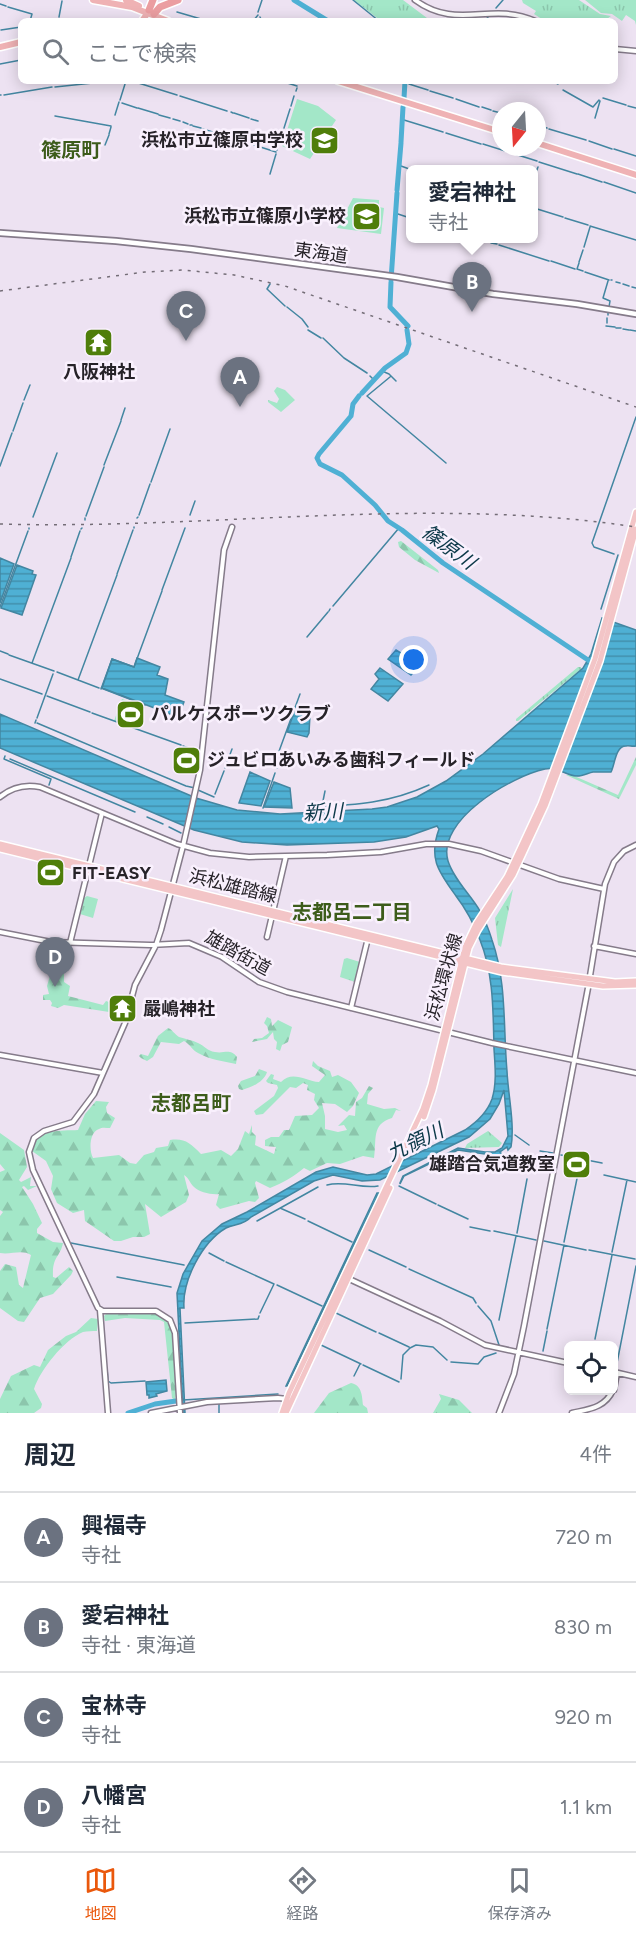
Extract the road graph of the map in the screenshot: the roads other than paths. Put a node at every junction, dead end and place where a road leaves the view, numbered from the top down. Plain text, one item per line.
1 (93, 0) edge
2 (126, 0) edge
3 (153, 0) edge
4 (178, 0) edge
5 (415, 0) edge
6 (148, 17) edge
7 (524, 18) edge
8 (18, 43) edge
9 (0, 47) edge
10 (618, 49) edge
11 (636, 51) edge
12 (348, 84) edge
13 (492, 129) edge
14 (546, 146) edge
15 (636, 175) edge
16 (0, 233) edge
17 (636, 314) edge
18 (636, 512) edge
19 (232, 527) dead end
20 (636, 529) edge
21 (628, 550) junction
22 (0, 797) edge
23 (102, 813) junction
24 (0, 844) edge
25 (636, 845) edge
26 (183, 846) junction
27 (0, 849) edge
28 (286, 856) junction
29 (516, 864) junction
30 (89, 868) junction
31 (172, 889) junction
32 (604, 889) junction
33 (272, 913) junction
34 (0, 932) edge
35 (267, 937) dead end
36 (369, 937) junction
37 (70, 943) junction
38 (156, 945) junction
39 (594, 946) junction
40 (636, 954) edge
41 (463, 960) junction
42 (589, 982) junction
43 (636, 983) edge
44 (351, 1008) junction
45 (446, 1032) junction
46 (0, 1055) edge
47 (574, 1060) junction
48 (103, 1073) junction
49 (636, 1073) edge
50 (346, 1277) junction
51 (100, 1310) junction
52 (518, 1353) junction
53 (564, 1362) edge
54 (618, 1374) edge
55 (636, 1377) edge
56 (610, 1395) edge
57 (289, 1400) junction
58 (180, 1407) junction
59 (108, 1413) edge
60 (151, 1413) edge
61 (180, 1413) edge
62 (284, 1413) edge
63 (499, 1413) edge
64 (572, 1413) edge

1 - 6 highway
2 - 6 highway
3 - 6 highway
4 - 6 highway
5 - 7 street
8 - 9 highway
10 - 11 street
12 - 13 highway
14 - 15 highway
16 - 17 main road, 東海道
18 - 21 main road, 浜松環状線
19 - 26 street
20 - 21 main road, 浜松環状線
21 - 29 main road, 浜松環状線
22 - 23 street
23 - 26 street
23 - 30 street
24 - 30 main road, 浜松雄踏線
25 - 32 street
26 - 28 street
26 - 31 street
27 - 30 main road, 浜松雄踏線
28 - 29 street
28 - 33 street
29 - 32 street
29 - 41 main road, 浜松環状線
30 - 31 main road, 浜松雄踏線
30 - 37 street
31 - 33 main road, 浜松雄踏線
31 - 38 street
32 - 39 street
33 - 35 street
33 - 36 main road, 浜松雄踏線
34 - 37 street, 雄踏街道
36 - 41 main road, 浜松雄踏線
36 - 44 street
37 - 38 street, 雄踏街道
38 - 44 street, 雄踏街道
38 - 48 street
39 - 40 street
39 - 42 street
41 - 42 main road, 浜松雄踏線
41 - 45 main road, 浜松環状線
42 - 43 main road, 浜松雄踏線
42 - 47 street
44 - 45 street, 雄踏街道
45 - 47 street, 雄踏街道
45 - 50 main road, 浜松環状線
46 - 48 street
47 - 49 street, 雄踏街道
47 - 52 street
48 - 51 street
50 - 52 street
50 - 57 main road, 浜松環状線
51 - 58 street
51 - 59 street
52 - 53 street
52 - 63 street
54 - 55 street
56 - 64 street
57 - 58 street
57 - 62 main road, 浜松環状線
58 - 60 street
58 - 61 street

